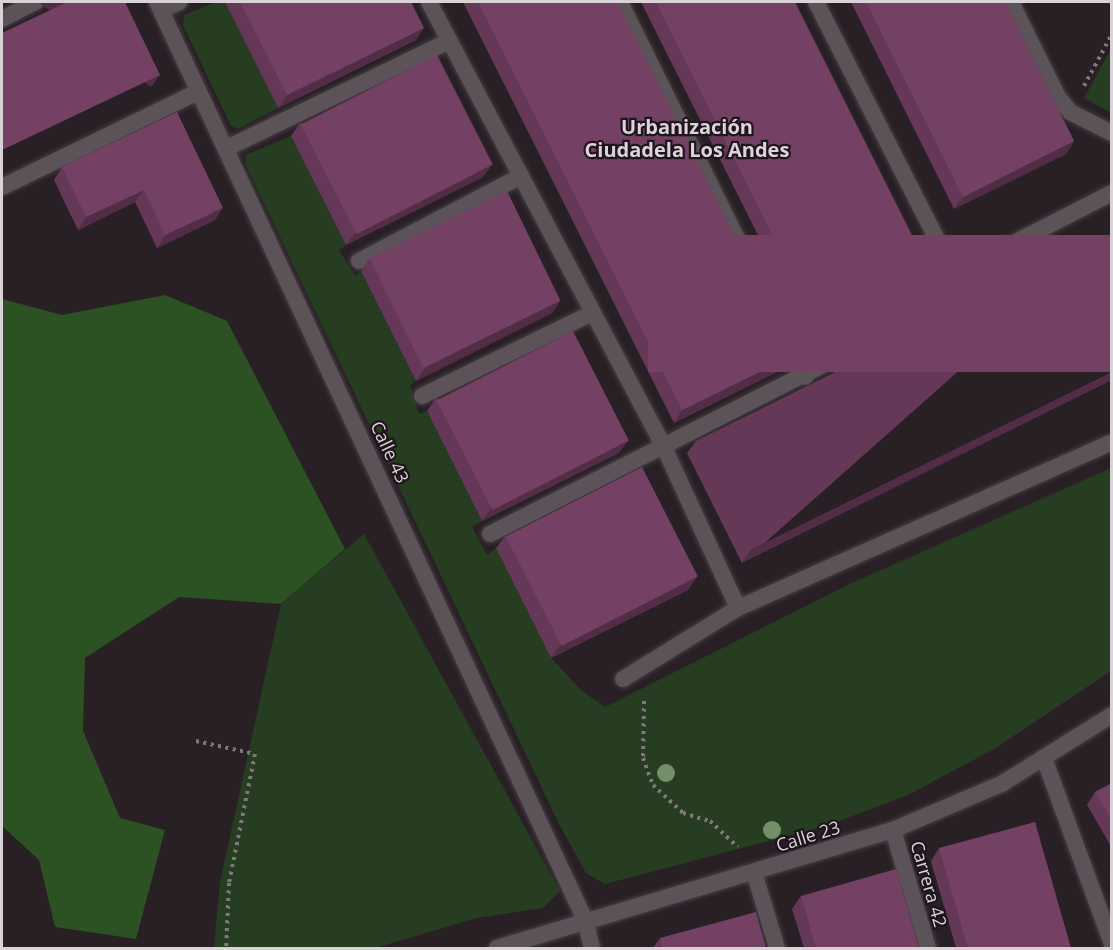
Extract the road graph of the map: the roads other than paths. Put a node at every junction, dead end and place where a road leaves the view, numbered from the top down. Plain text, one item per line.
1 (36, 2) edge
2 (180, 2) edge
3 (429, 2) edge
4 (620, 2) edge
5 (816, 2) edge
6 (1011, 2) edge
7 (159, 6) edge
8 (2, 19) edge
9 (449, 41) junction
10 (198, 92) junction
11 (1112, 133) edge
12 (228, 148) junction
13 (521, 176) junction
14 (2, 188) edge
15 (1112, 194) edge
16 (359, 261) dead end
17 (957, 279) junction
18 (592, 313) junction
19 (805, 377) junction
20 (422, 396) dead end
21 (1112, 442) edge
22 (663, 445) junction
23 (490, 534) dead end
24 (738, 608) junction
25 (622, 679) dead end
26 (1112, 715) edge
27 (1044, 758) junction
28 (893, 830) junction
29 (754, 872) junction
30 (585, 920) junction
31 (1112, 944) edge
32 (497, 948) edge
33 (592, 948) edge
34 (777, 948) edge
35 (928, 948) edge

1 - 8 street
2 - 7 street
3 - 9 street
4 - 19 street
5 - 17 street
6 - 11 street
7 - 10 street, Calle 43
9 - 12 street
9 - 13 street
10 - 12 street, Calle 43
10 - 14 street
12 - 30 street, Calle 43
13 - 16 street
13 - 18 street
15 - 17 street
17 - 19 street
18 - 20 street
18 - 22 street
19 - 22 street
21 - 24 street
22 - 23 street
22 - 24 street
24 - 25 street
26 - 27 street, Calle 23
27 - 28 street, Calle 23
27 - 31 street
28 - 29 street, Calle 23
28 - 35 street, Carrera 42
29 - 30 street, Calle 23
29 - 34 street
30 - 32 street, Calle 23
30 - 33 street, Calle 43

